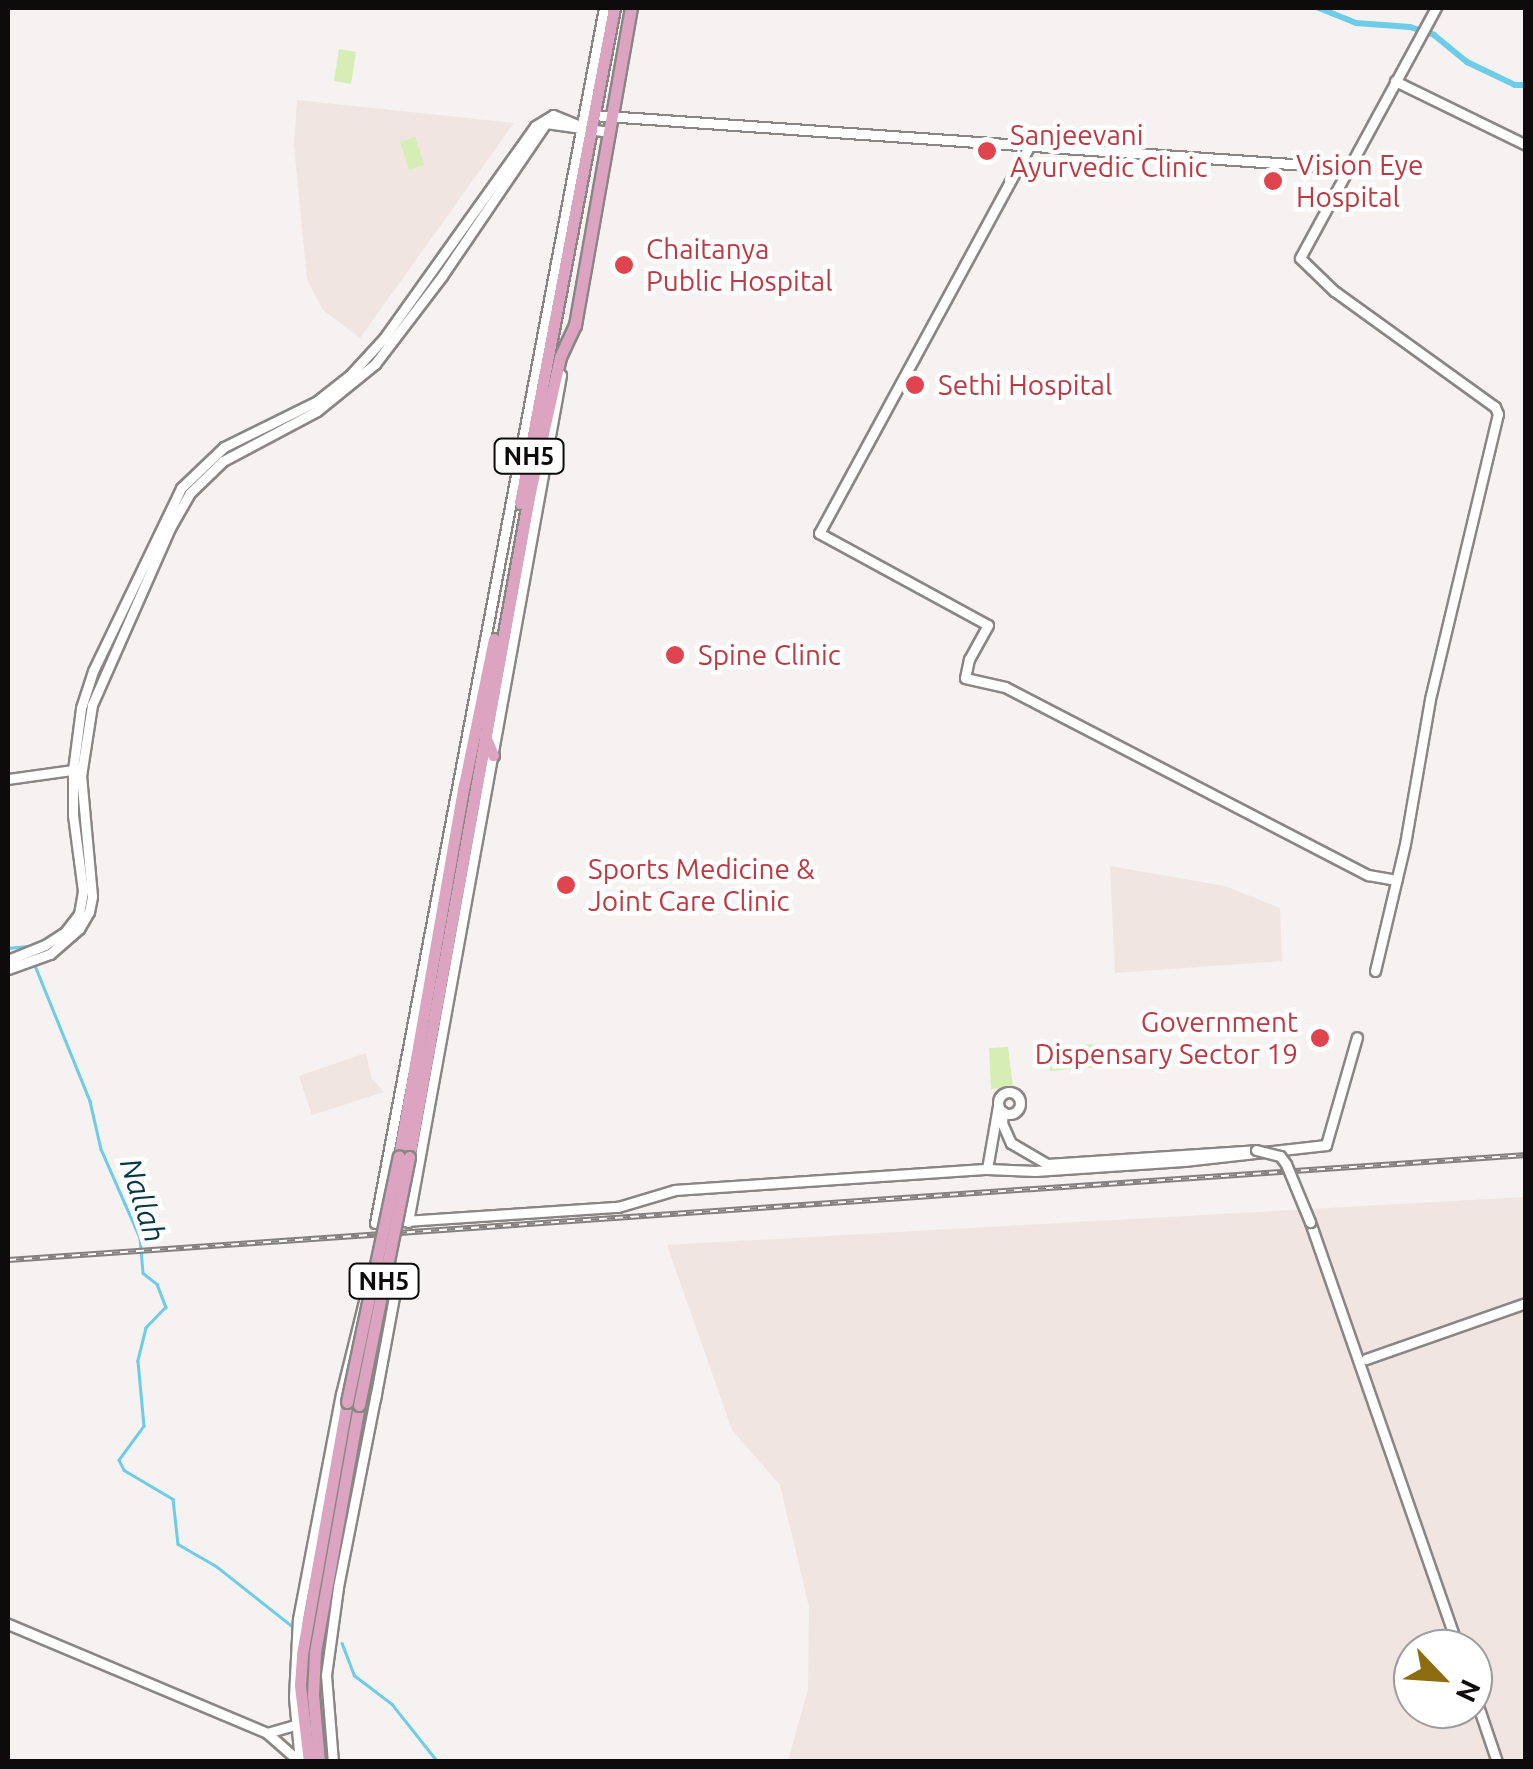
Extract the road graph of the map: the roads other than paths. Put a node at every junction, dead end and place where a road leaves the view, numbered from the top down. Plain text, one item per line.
1 (604, 8) edge
2 (614, 8) edge
3 (632, 8) edge
4 (1436, 8) edge
5 (1395, 81) junction
6 (612, 115) junction
7 (585, 123) junction
8 (610, 132) junction
9 (1031, 143) junction
10 (1526, 145) edge
11 (1348, 168) junction
12 (560, 358) junction
13 (481, 657) junction
14 (485, 676) junction
15 (484, 734) junction
16 (493, 755) junction
17 (78, 769) junction
18 (8, 779) edge
19 (469, 786) junction
20 (1396, 880) junction
21 (31, 957) junction
22 (8, 960) edge
23 (8, 969) edge
24 (1375, 971) dead end
25 (1357, 1037) dead end
26 (987, 1169) junction
27 (408, 1222) junction
28 (1526, 1303) edge
29 (384, 1350) dead end
30 (1366, 1359) dead end
31 (341, 1394) junction
32 (375, 1399) junction
33 (8, 1624) edge
34 (1452, 1629) edge
35 (295, 1725) junction
36 (1486, 1729) edge
37 (267, 1733) junction
38 (300, 1762) edge
39 (309, 1762) edge
40 (319, 1762) edge
41 (332, 1762) edge
42 (1497, 1762) edge

1 - 7 street
2 - 7 highway, NH5
3 - 6 highway, NH5
4 - 5 street
5 - 10 street
5 - 11 street
6 - 7 street
6 - 8 highway, NH5
6 - 9 street
7 - 8 street
7 - 13 street
7 - 14 highway, NH5
7 - 17 street
8 - 12 highway, NH5
9 - 11 street
9 - 20 street
11 - 20 street
12 - 15 highway, NH5
12 - 16 street
13 - 14 highway
13 - 27 street
14 - 19 highway, NH5
15 - 16 highway
15 - 19 highway, NH5
16 - 27 street
17 - 18 street
17 - 21 street
19 - 39 highway, NH5, bridge
19 - 40 highway, NH5, bridge
20 - 24 street
21 - 22 street
21 - 23 street
25 - 26 street
26 - 27 street
26 - 34 street, bridge
28 - 30 street
29 - 32 street
31 - 32 street
31 - 32 street
31 - 35 street
32 - 41 street
33 - 37 street
35 - 37 street
35 - 38 street
36 - 42 street
37 - 38 street

